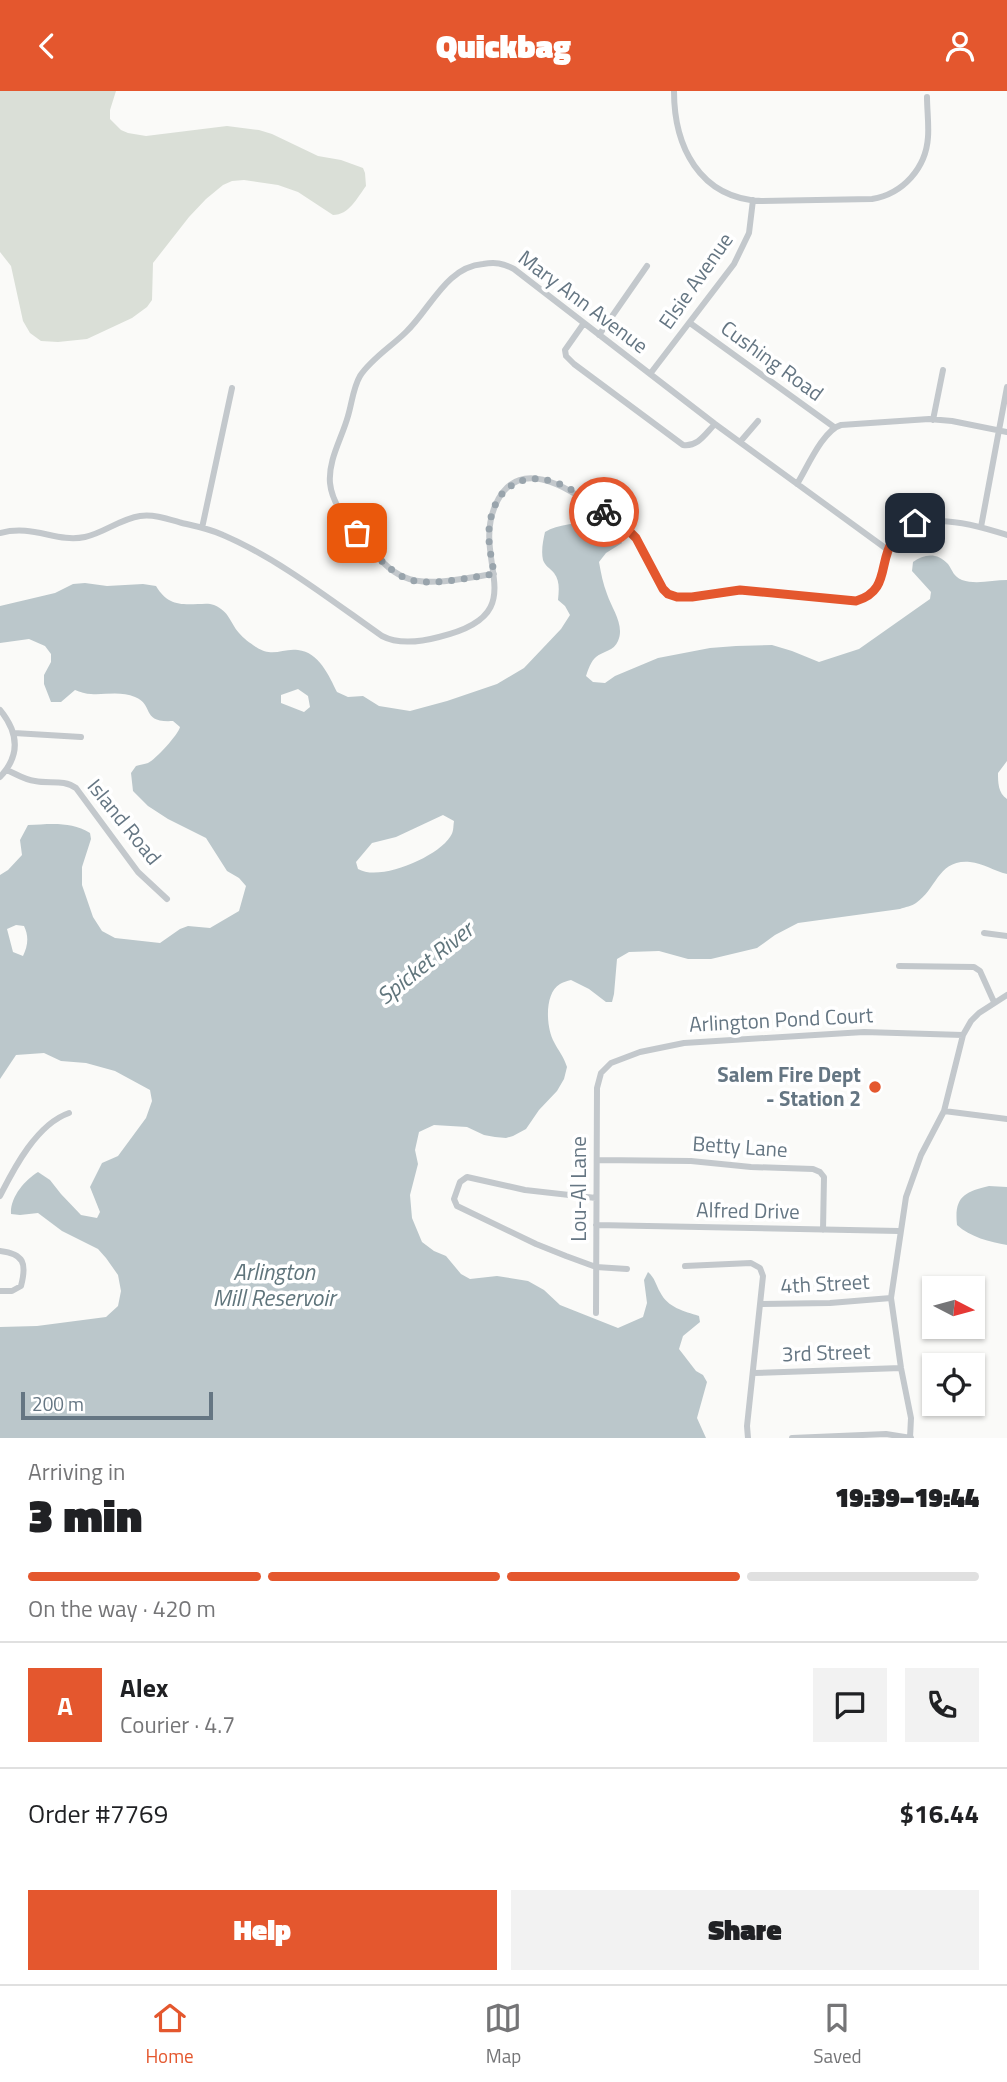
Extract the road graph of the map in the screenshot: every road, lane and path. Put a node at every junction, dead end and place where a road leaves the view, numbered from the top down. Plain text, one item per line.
1 (674, 91) edge
2 (926, 97) dead end
3 (753, 200) junction
4 (647, 267) dead end
5 (690, 323) junction
6 (584, 324) junction
7 (599, 335) junction
8 (943, 370) dead end
9 (650, 374) junction
10 (1007, 387) edge
11 (232, 388) dead end
12 (933, 420) junction
13 (758, 421) dead end
14 (715, 424) junction
15 (834, 427) junction
16 (998, 430) junction
17 (1007, 432) edge
18 (740, 442) junction
19 (797, 484) junction
20 (981, 527) junction
21 (202, 528) junction
22 (0, 533) edge
23 (1007, 535) edge
24 (888, 550) junction
25 (494, 574) junction
26 (0, 710) edge
27 (14, 733) junction
28 (81, 737) dead end
29 (7, 770) junction
30 (0, 777) edge
31 (167, 899) dead end
32 (984, 933) dead end
33 (1007, 936) edge
34 (899, 965) dead end
35 (1007, 996) edge
36 (994, 1002) junction
37 (962, 1035) junction
38 (605, 1067) joint
39 (944, 1111) junction
40 (66, 1114) dead end
41 (1007, 1119) edge
42 (597, 1160) junction
43 (0, 1196) edge
44 (596, 1198) junction
45 (596, 1225) junction
46 (823, 1230) junction
47 (899, 1231) junction
48 (0, 1251) edge
49 (596, 1266) junction
50 (685, 1266) dead end
51 (627, 1269) dead end
52 (0, 1291) edge
53 (891, 1298) junction
54 (760, 1304) junction
55 (596, 1313) dead end
56 (901, 1368) junction
57 (753, 1373) junction
58 (748, 1438) edge
59 (792, 1438) edge
60 (910, 1438) edge

1 - 3 street
2 - 3 street
3 - 5 street, Elsie Avenue
4 - 7 street
5 - 9 street, Elsie Avenue
5 - 15 street, Cushing Road
6 - 7 street, Mary Ann Avenue
6 - 14 street
6 - 25 street, Mary Ann Avenue
7 - 9 street, Mary Ann Avenue
8 - 12 street
9 - 14 street, Mary Ann Avenue
10 - 16 street
11 - 21 street
12 - 15 street
12 - 16 street
13 - 18 street
14 - 18 street, Mary Ann Avenue
15 - 19 street
16 - 17 street
16 - 20 street
18 - 19 street, Mary Ann Avenue
19 - 24 street, Mary Ann Avenue
20 - 23 street
20 - 24 street
21 - 22 street
21 - 25 street
24 - 25 street
26 - 27 street
27 - 28 street
27 - 29 street
29 - 30 street
29 - 31 street, Island Road
32 - 33 street
34 - 36 street
35 - 36 street
36 - 37 street
37 - 38 street, Arlington Pond Court
37 - 39 street
38 - 42 street, Lou-Al Lane
39 - 41 street
39 - 47 street
40 - 43 street
42 - 44 street, Lou-Al Lane
42 - 46 street, Betty Lane
44 - 45 street, Lou-Al Lane
44 - 49 street
45 - 46 street, Alfred Drive
45 - 49 street, Lou-Al Lane
46 - 47 street, Alfred Drive
47 - 53 street
48 - 52 street
49 - 51 street
49 - 55 street, Lou-Al Lane
50 - 54 street
53 - 54 street, 4th Street
53 - 56 street
54 - 57 street
56 - 57 street, 3rd Street
56 - 60 street
57 - 58 street
59 - 60 street

